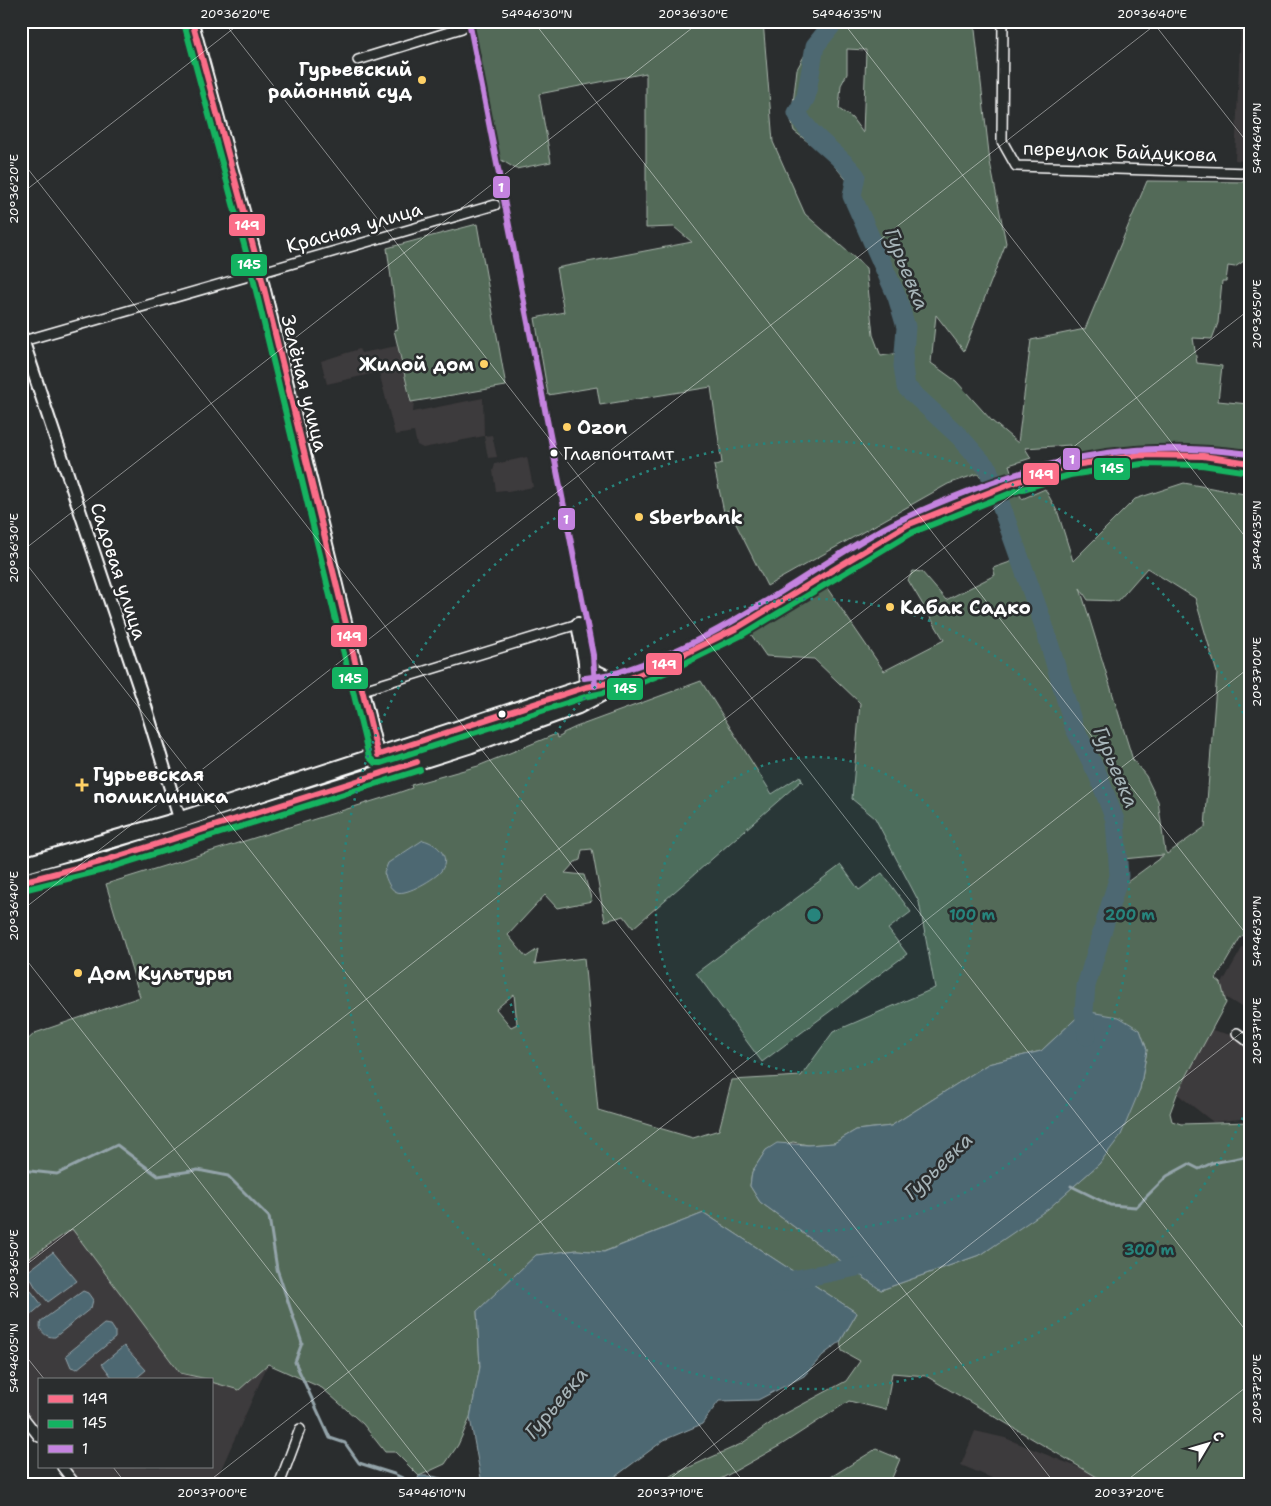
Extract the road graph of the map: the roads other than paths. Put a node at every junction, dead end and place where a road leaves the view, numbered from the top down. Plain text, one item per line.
1 (192, 21) edge
2 (1003, 21) edge
3 (462, 28) dead end
4 (358, 60) dead end
5 (1250, 173) edge
6 (495, 205) dead end
7 (260, 272) junction
8 (22, 339) edge
9 (1250, 463) edge
10 (578, 624) joint
11 (585, 662) junction
12 (588, 684) junction
13 (616, 684) junction
14 (363, 690) junction
15 (565, 711) junction
16 (378, 755) junction
17 (180, 820) junction
18 (21, 866) edge
19 (21, 882) edge
20 (1237, 1033) dead end
21 (1250, 1043) edge
22 (21, 1414) edge
23 (300, 1429) dead end
24 (38, 1435) edge
25 (63, 1468) edge
26 (76, 1485) edge
27 (279, 1485) edge

1 - 7 street, Зелёная улица
2 - 5 street, переулок Байдукова
3 - 4 street
6 - 7 street, Красная улица
7 - 8 street, Красная улица
7 - 14 street, Зелёная улица
8 - 17 street, Садовая улица
9 - 13 main road
10 - 11 main road
10 - 14 street
11 - 12 main road
11 - 13 main road
12 - 13 main road
12 - 15 main road
12 - 16 main road
13 - 15 main road
14 - 16 street, Зелёная улица
15 - 19 main road
16 - 17 main road
17 - 18 main road
20 - 21 street
22 - 24 street
23 - 27 street
25 - 26 street

